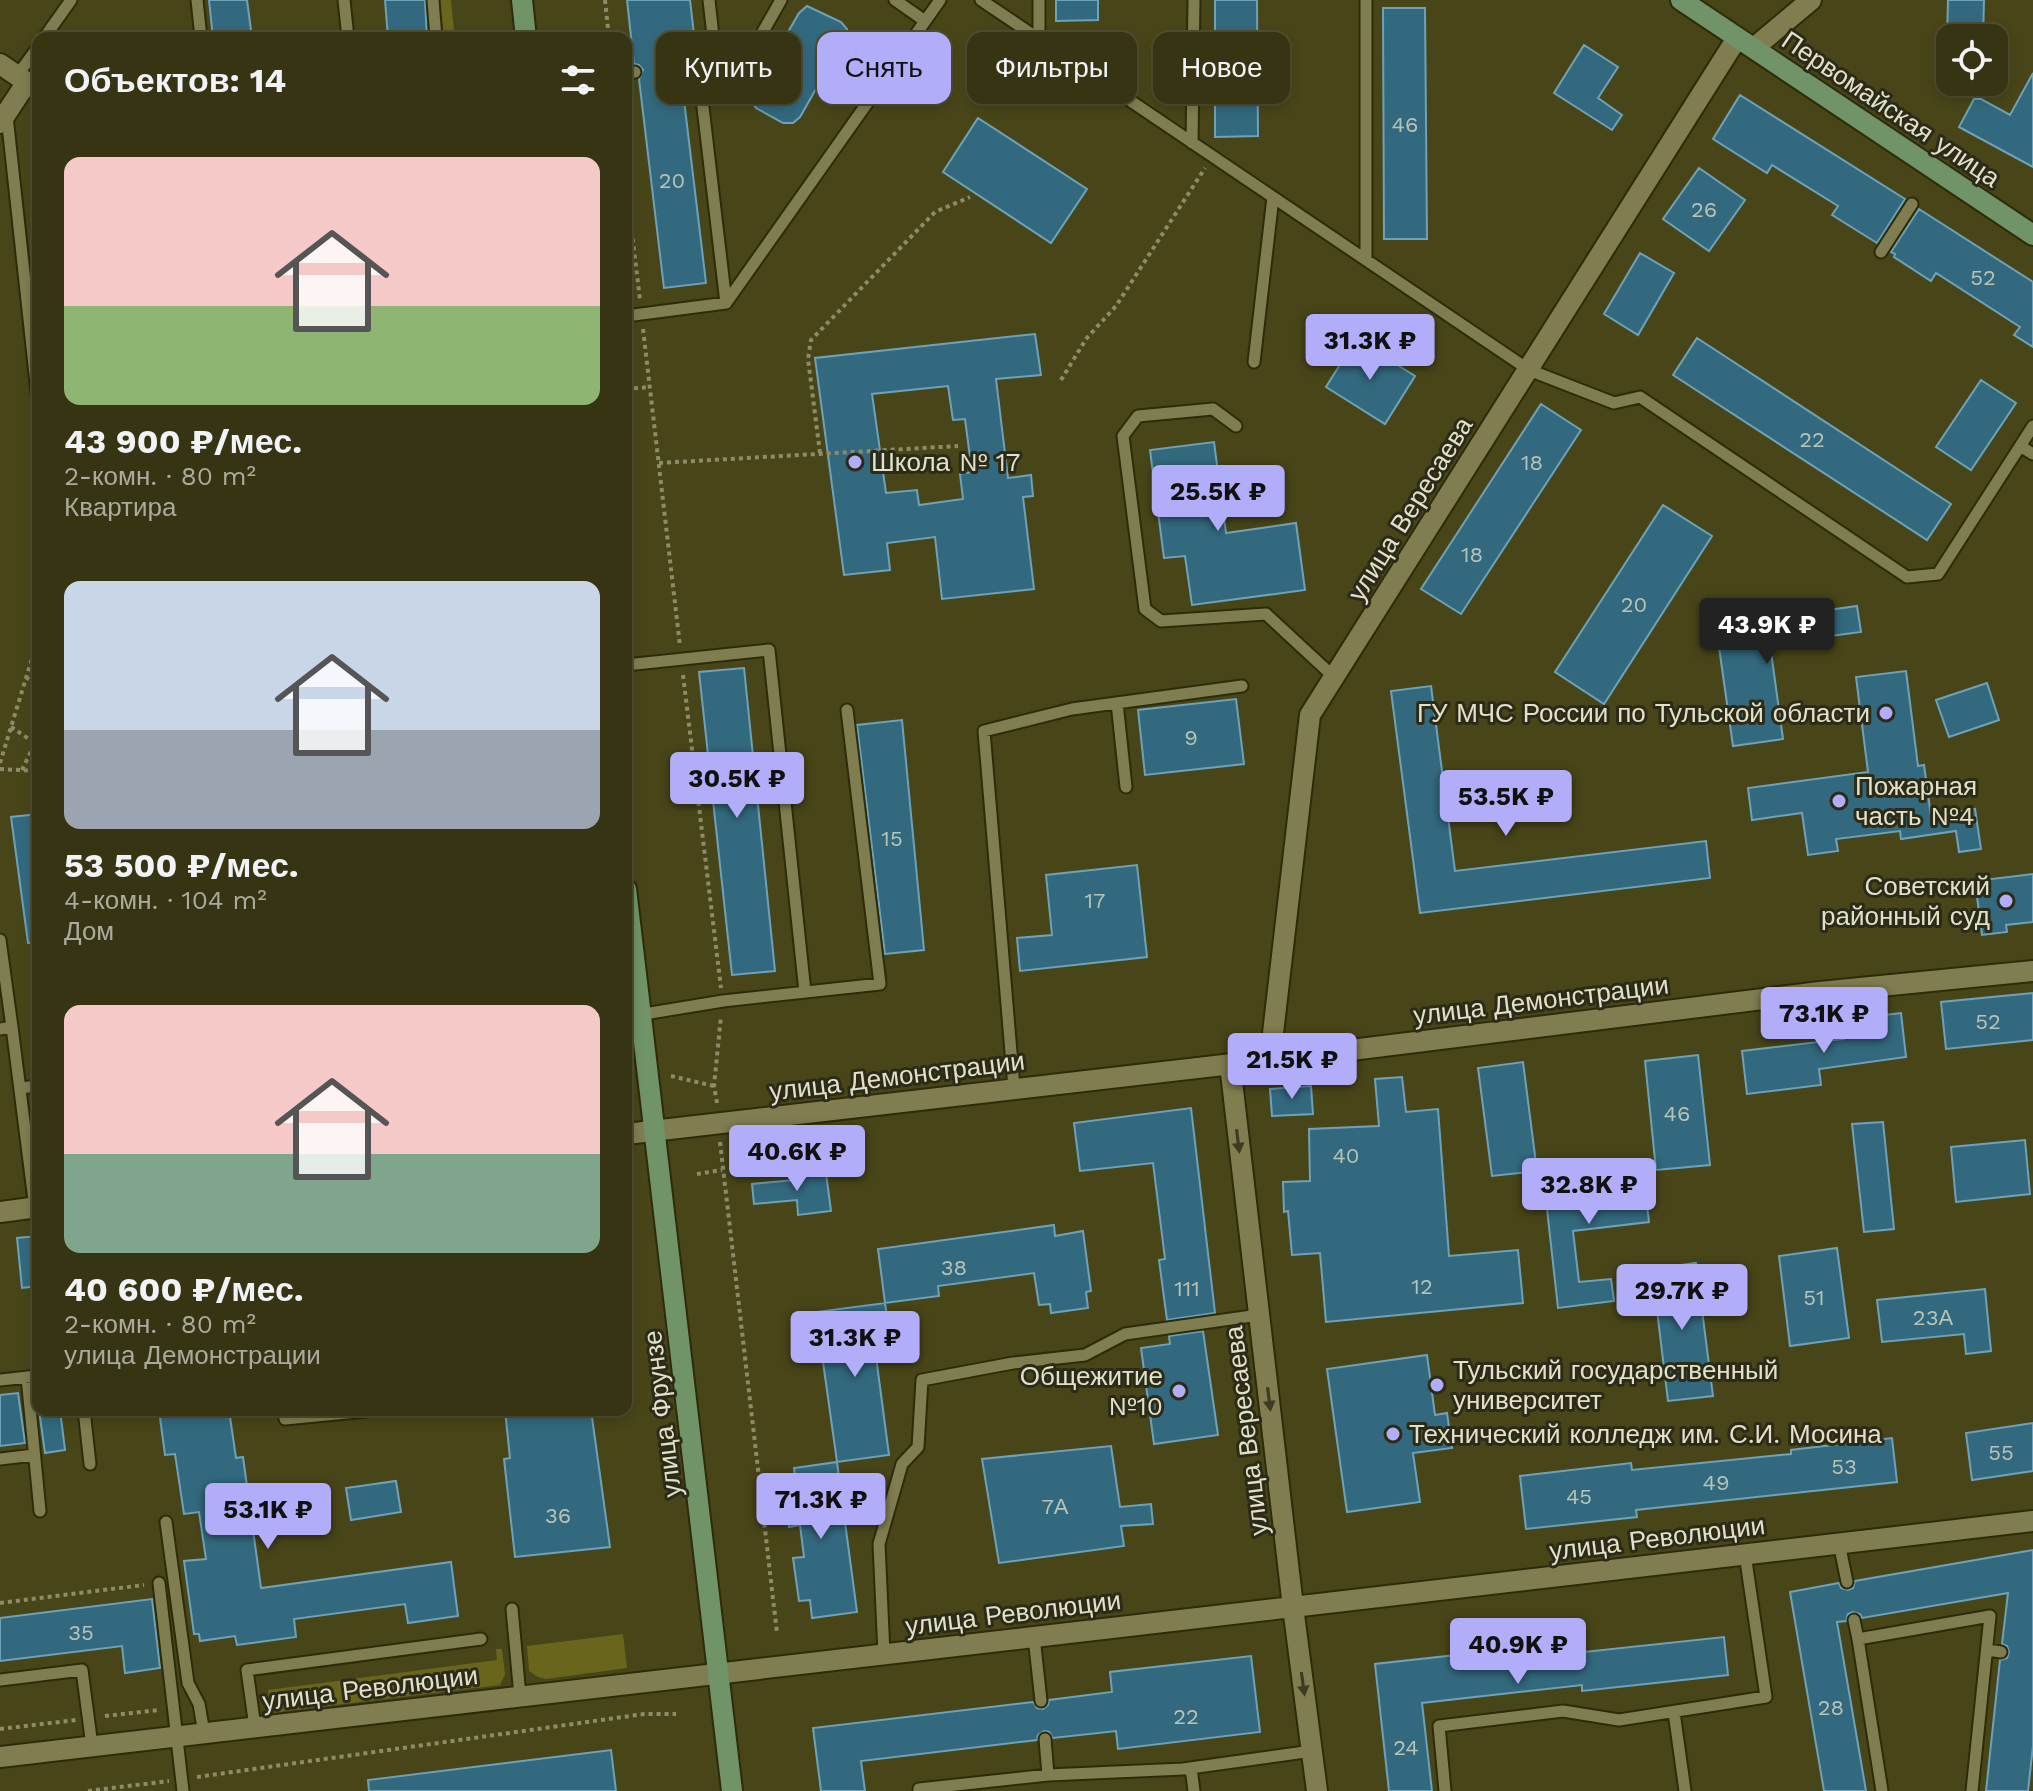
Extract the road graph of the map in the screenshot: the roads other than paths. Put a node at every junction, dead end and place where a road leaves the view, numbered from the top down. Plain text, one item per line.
1 (71, 0) edge
2 (197, 0) edge
3 (344, 0) edge
4 (433, 0) edge
5 (522, 0) edge
6 (709, 0) edge
7 (781, 0) edge
8 (895, 0) edge
9 (940, 0) edge
10 (981, 0) edge
11 (1039, 0) edge
12 (1194, 0) edge
13 (1366, 0) edge
14 (1681, 0) edge
15 (1811, 0) edge
16 (925, 21) junction
17 (48, 32) edge
18 (200, 32) edge
19 (347, 32) edge
20 (436, 32) edge
21 (525, 32) edge
22 (713, 32) edge
23 (763, 32) edge
24 (1027, 32) edge
25 (1039, 32) edge
26 (1746, 43) junction
27 (0, 64) edge
28 (27, 83) edge
29 (703, 104) edge
30 (1134, 104) edge
31 (3, 118) edge
32 (1192, 143) junction
33 (1273, 197) junction
34 (1912, 204) dead end
35 (2033, 235) edge
36 (1881, 252) dead end
37 (1366, 260) junction
38 (726, 303) junction
39 (632, 315) edge
40 (32, 353) edge
41 (1254, 362) dead end
42 (1529, 370) junction
43 (1236, 426) dead end
44 (2033, 426) edge
45 (2020, 446) junction
46 (2033, 454) edge
47 (632, 664) edge
48 (1334, 677) junction
49 (1242, 686) dead end
50 (1117, 703) junction
51 (847, 710) dead end
52 (1126, 787) dead end
53 (0, 940) edge
54 (2033, 971) edge
55 (632, 985) edge
56 (805, 992) junction
57 (634, 1017) edge
58 (6, 1028) edge
59 (1270, 1059) junction
60 (1230, 1064) junction
61 (32, 1087) edge
62 (20, 1088) junction
63 (1014, 1088) junction
64 (655, 1131) junction
65 (632, 1133) edge
66 (32, 1177) edge
67 (32, 1208) edge
68 (0, 1212) edge
69 (1259, 1315) junction
70 (32, 1377) edge
71 (0, 1380) edge
72 (33, 1416) edge
73 (85, 1416) edge
74 (285, 1416) edge
75 (316, 1416) edge
76 (34, 1455) junction
77 (0, 1459) edge
78 (90, 1464) dead end
79 (40, 1511) dead end
80 (2033, 1521) edge
81 (166, 1522) dead end
82 (1839, 1543) junction
83 (1745, 1554) junction
84 (1847, 1582) dead end
85 (159, 1583) road end
86 (1293, 1607) junction
87 (512, 1609) dead end
88 (1854, 1620) dead end
89 (1034, 1637) junction
90 (481, 1639) dead end
91 (1858, 1639) junction
92 (1988, 1650) junction
93 (2001, 1652) dead end
94 (884, 1654) junction
95 (719, 1673) junction
96 (0, 1680) edge
97 (520, 1696) junction
98 (1041, 1701) dead end
99 (1674, 1712) junction
100 (255, 1727) junction
101 (204, 1733) junction
102 (177, 1736) junction
103 (1045, 1739) dead end
104 (92, 1746) junction
105 (1312, 1751) junction
106 (0, 1757) edge
107 (1191, 1768) junction
108 (1048, 1775) junction
109 (183, 1785) edge
110 (732, 1791) edge
111 (919, 1791) edge
112 (1194, 1791) edge
113 (1317, 1791) edge
114 (1445, 1791) edge
115 (1685, 1791) edge
116 (1882, 1791) edge
117 (1972, 1791) edge

1 - 17 lane
2 - 18 lane
3 - 19 lane
4 - 20 lane
5 - 21 street
6 - 22 lane
7 - 23 lane
8 - 16 lane
9 - 16 lane
10 - 24 lane
11 - 25 lane
12 - 32 lane
13 - 37 lane
14 - 26 street, Первомайская улица
15 - 26 street, улица Вересаева
16 - 38 lane
26 - 35 street, Первомайская улица
26 - 42 street, улица Вересаева
27 - 28 street
28 - 31 street
29 - 38 lane
30 - 32 lane
31 - 40 lane
32 - 33 lane
33 - 37 lane
33 - 41 lane
34 - 36 lane
37 - 42 lane
38 - 39 lane
42 - 45 lane
42 - 48 street, улица Вересаева
43 - 48 lane
44 - 45 lane
45 - 46 lane
47 - 56 lane
48 - 59 street, улица Вересаева
49 - 50 lane
50 - 52 lane
50 - 63 lane
51 - 56 lane
53 - 58 lane
54 - 59 street, улица Демонстрации
55 - 57 street, улица Фрунзе
56 - 57 lane
57 - 64 street, улица Фрунзе
58 - 62 lane
59 - 60 street, улица Демонстрации
60 - 63 street, улица Демонстрации
60 -> 69 street, улица Вересаева
61 - 62 lane
62 - 66 lane
63 - 64 street, улица Демонстрации
64 - 65 street, улица Демонстрации
64 - 95 street, улица Фрунзе
67 - 68 street
69 -> 86 street, улица Вересаева
69 - 94 lane
70 - 71 lane
72 - 76 lane
73 - 78 lane
74 - 75 lane
76 - 77 lane
76 - 79 lane
80 - 82 street, улица Революции
81 - 101 lane
82 - 83 street, улица Революции
82 - 84 lane
83 - 86 street, улица Революции
83 - 99 lane
85 - 102 lane
86 - 89 street, улица Революции
86 -> 105 street, улица Вересаева
87 - 97 lane
88 - 91 lane
89 - 94 street, улица Революции
89 - 98 lane
90 - 100 lane
91 - 92 lane
91 - 116 lane
92 - 93 lane
92 - 117 lane
94 - 95 street, улица Революции
95 - 97 street, улица Революции
95 - 110 street, улица Фрунзе
96 - 104 lane
97 - 100 street, улица Революции
99 - 114 lane
99 - 115 lane
100 - 101 street, улица Революции
101 - 102 street, улица Революции
102 - 104 street, улица Революции
102 - 109 lane
103 - 108 lane
104 - 106 street, улица Революции
105 - 107 lane
105 - 113 street, улица Вересаева
107 - 108 lane
107 - 112 lane
108 - 111 lane

